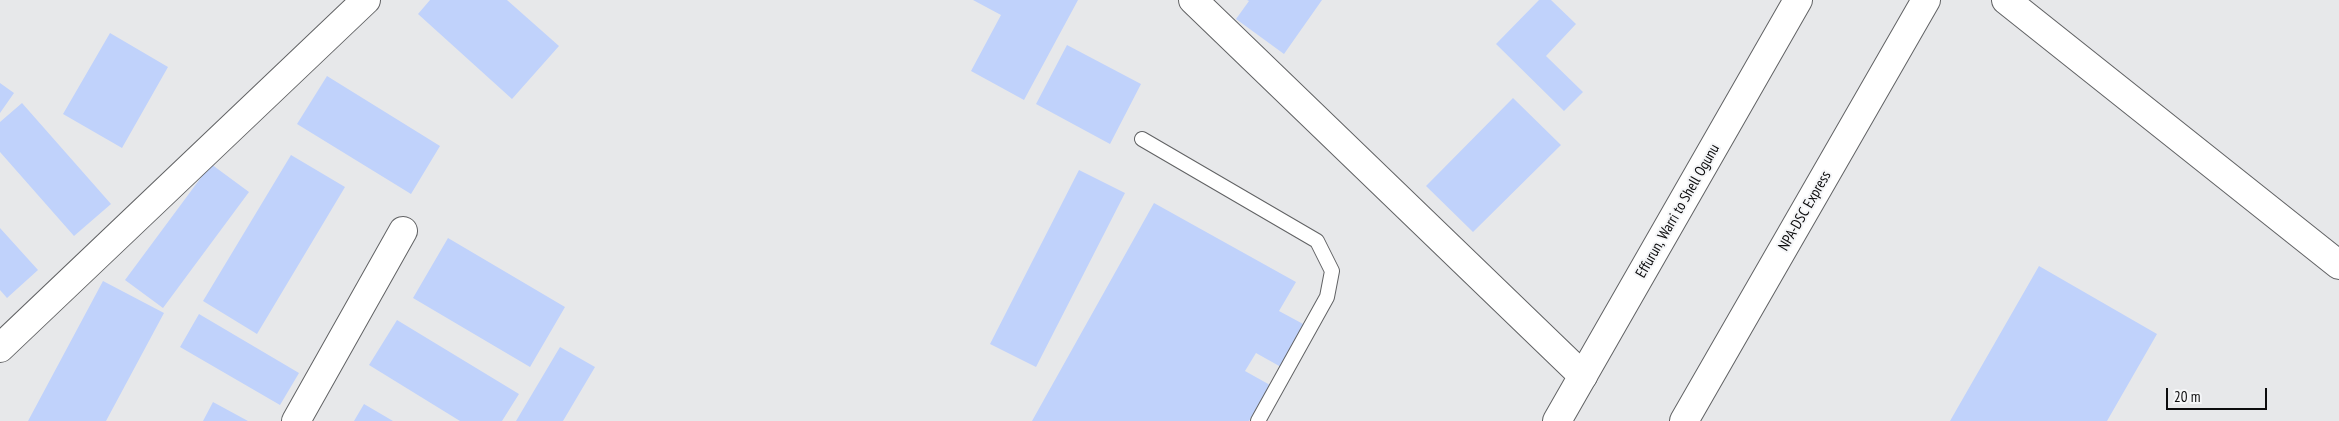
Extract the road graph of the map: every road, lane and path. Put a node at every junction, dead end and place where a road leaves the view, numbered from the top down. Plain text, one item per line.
1 (366, 0) edge
2 (1193, 0) edge
3 (1798, 0) edge
4 (1926, 0) edge
5 (2006, 0) edge
6 (1142, 140) dead end
7 (403, 231) dead end
8 (2339, 264) edge
9 (0, 348) edge
10 (1583, 376) junction
11 (296, 421) edge
12 (1258, 421) edge
13 (1557, 421) edge
14 (1684, 421) edge

1 - 9 street
2 - 10 street
3 - 10 street, Effurun, Warri to Shell Ogunu
4 - 14 street, NPA-DSC Express
5 - 8 street
6 - 12 lane
7 - 11 street
10 - 13 street, Effurun, Warri to Shell Ogunu

